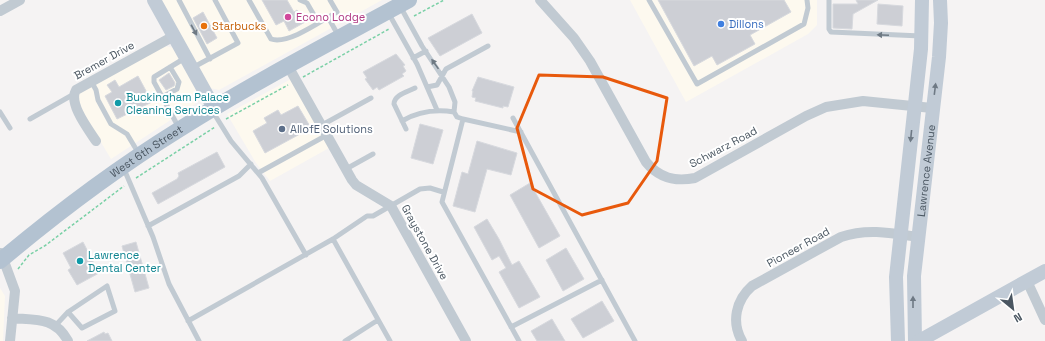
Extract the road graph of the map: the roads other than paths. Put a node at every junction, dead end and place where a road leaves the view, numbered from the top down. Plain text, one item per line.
1 (20, 0) edge
2 (179, 0) edge
3 (215, 0) edge
4 (249, 0) edge
5 (300, 0) edge
6 (330, 0) edge
7 (540, 0) edge
8 (649, 0) edge
9 (807, 0) edge
10 (829, 0) edge
11 (922, 0) edge
12 (940, 0) edge
13 (158, 3) edge
14 (399, 6) edge
15 (0, 11) edge
16 (328, 17) junction
17 (318, 22) junction
18 (174, 36) junction
19 (922, 36) junction
20 (340, 37) junction
21 (488, 46) dead end
22 (426, 51) junction
23 (413, 58) junction
24 (210, 59) junction
25 (189, 63) junction
26 (288, 66) junction
27 (170, 67) junction
28 (443, 76) junction
29 (91, 81) junction
30 (427, 87) junction
31 (414, 88) dead end
32 (74, 94) junction
33 (162, 97) junction
34 (371, 98) dead end
35 (914, 106) junction
36 (213, 108) junction
37 (932, 108) junction
38 (437, 110) junction
39 (0, 112) edge
40 (454, 112) junction
41 (30, 118) dead end
42 (463, 118) junction
43 (513, 118) dead end
44 (402, 121) junction
45 (322, 125) junction
46 (10, 128) dead end
47 (179, 129) junction
48 (406, 129) dead end
49 (521, 132) junction
50 (327, 135) junction
51 (96, 141) dead end
52 (373, 154) dead end
53 (140, 155) junction
54 (251, 164) junction
55 (123, 166) junction
56 (346, 169) junction
57 (258, 173) junction
58 (443, 192) junction
59 (390, 206) junction
60 (148, 226) junction
61 (901, 235) junction
62 (918, 237) junction
63 (333, 239) junction
64 (306, 255) junction
65 (1, 257) edge
66 (1045, 271) edge
67 (602, 280) junction
68 (1027, 281) junction
69 (68, 312) junction
70 (896, 314) junction
71 (12, 318) junction
72 (378, 320) junction
73 (1045, 320) edge
74 (188, 321) junction
75 (56, 325) junction
76 (511, 327) junction
77 (10, 341) edge
78 (68, 341) edge
79 (200, 341) edge
80 (345, 341) edge
81 (390, 341) edge
82 (466, 341) edge
83 (519, 341) edge
84 (635, 341) edge
85 (742, 341) edge
86 (898, 341) edge
87 (915, 341) edge
88 (919, 341) edge

1 - 15 street
2 -> 24 lane
3 - 24 lane
4 - 17 lane
5 - 17 lane
6 - 16 lane
7 - 35 street, Schwarz Road
8 - 9 lane
19 -> 10 lane
11 - 19 street, Lawrence Avenue
37 -> 12 street, Lawrence Avenue
13 - 18 street
14 - 20 main road, West 6th Street
14 - 22 lane
14 - 23 lane
16 - 17 lane
16 - 20 lane
18 - 25 street
18 - 29 street, Bremer Drive
19 - 35 street, Lawrence Avenue
20 - 26 main road, West 6th Street
21 - 28 lane
22 - 23 lane
28 -> 22 lane
23 - 30 lane
24 - 25 lane
25 - 27 lane
25 - 36 street
26 - 36 main road, West 6th Street
26 - 45 street, Graystone Drive
27 - 33 lane
27 - 33 lane
28 - 30 lane
28 - 40 lane
29 - 32 street, Bremer Drive
29 - 53 lane
30 - 38 lane
31 - 44 lane
32 - 41 lane
32 - 51 street, Bremer Drive
33 - 47 lane
34 - 45 lane
35 - 37 street, Schwarz Road
35 -> 61 street, Lawrence Avenue
36 - 47 main road, West 6th Street
36 - 54 lane
37 - 62 street, Lawrence Avenue
38 - 40 lane
38 - 44 lane
39 - 46 lane
40 - 42 lane
42 - 49 lane
42 - 58 lane
43 - 49 lane
44 - 48 lane
45 - 50 street, Graystone Drive
47 - 53 main road, West 6th Street
49 - 67 lane
50 - 56 street, Graystone Drive
50 - 57 lane
52 - 56 lane
53 - 55 main road, West 6th Street
54 - 57 lane
54 - 60 lane
55 - 60 lane
55 - 65 main road, West 6th Street
56 - 59 street, Graystone Drive
57 - 64 lane
58 - 59 lane
58 - 76 lane
59 - 63 lane
59 - 82 street, Graystone Drive
60 - 74 lane
61 - 62 street, Pioneer Road
61 - 70 street, Lawrence Avenue
61 - 85 street, Pioneer Road
87 -> 62 street, Lawrence Avenue
63 - 64 lane
63 - 72 lane
64 - 74 lane
65 - 71 street
66 - 68 street
67 - 76 lane
67 - 84 lane
68 - 73 street
68 - 88 street
69 - 69 lane
69 - 75 lane
70 - 86 street, Lawrence Avenue
70 - 87 street
71 - 75 street
71 - 77 street
72 - 80 lane
72 - 81 lane
74 - 79 lane
75 - 78 street
76 - 83 lane

